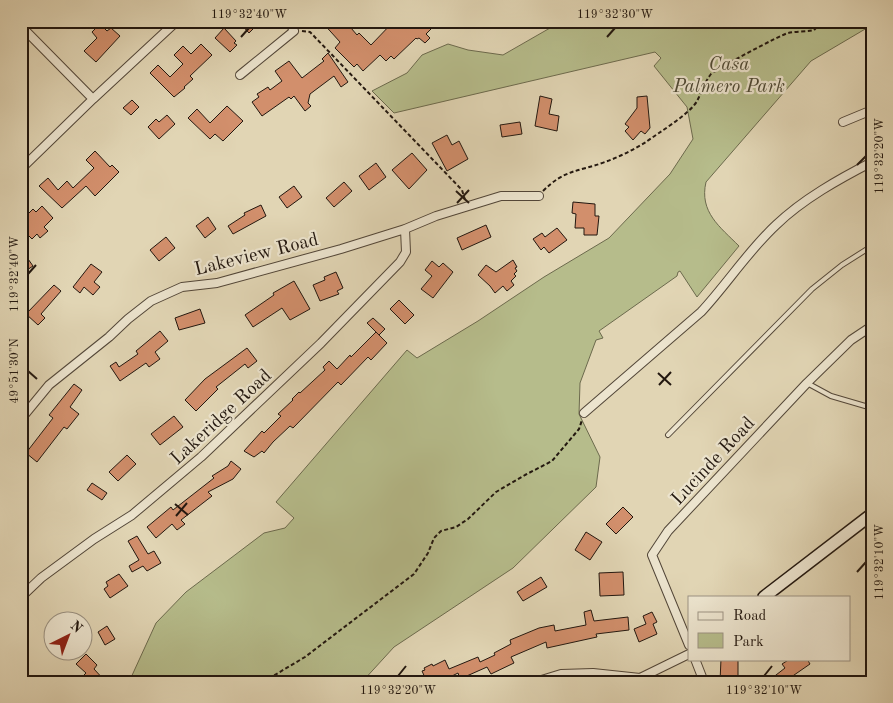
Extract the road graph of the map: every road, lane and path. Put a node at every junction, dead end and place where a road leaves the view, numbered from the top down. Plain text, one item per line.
1 (177, 21) edge
2 (289, 21) edge
3 (823, 21) edge
4 (21, 26) edge
5 (294, 31) junction
6 (240, 75) dead end
7 (93, 99) junction
8 (872, 110) edge
9 (843, 122) dead end
10 (872, 162) edge
11 (21, 169) edge
12 (462, 190) dead end
13 (538, 196) joint
14 (405, 229) junction
15 (872, 246) edge
16 (872, 326) edge
17 (807, 382) junction
18 (872, 408) edge
19 (584, 413) joint
20 (21, 419) edge
21 (668, 435) dead end
22 (872, 514) edge
23 (765, 596) edge
24 (21, 597) edge
25 (688, 643) edge
26 (688, 654) edge
27 (695, 660) edge
28 (263, 682) edge
29 (534, 682) edge
30 (704, 682) edge

1 - 7 street
2 - 5 street
3 - 13 path
4 - 7 street
5 - 6 street
5 - 12 path
7 - 11 street
8 - 9 street
10 - 19 street
13 - 14 street, Lakeview Road
14 - 20 street, Lakeview Road
14 - 24 street, Lakeridge Road
15 - 21 lane
16 - 17 street, Lucinde Road
17 - 18 lane
17 - 25 street, Lucinde Road
19 - 28 path
22 - 23 street
26 - 29 street
27 - 30 street

